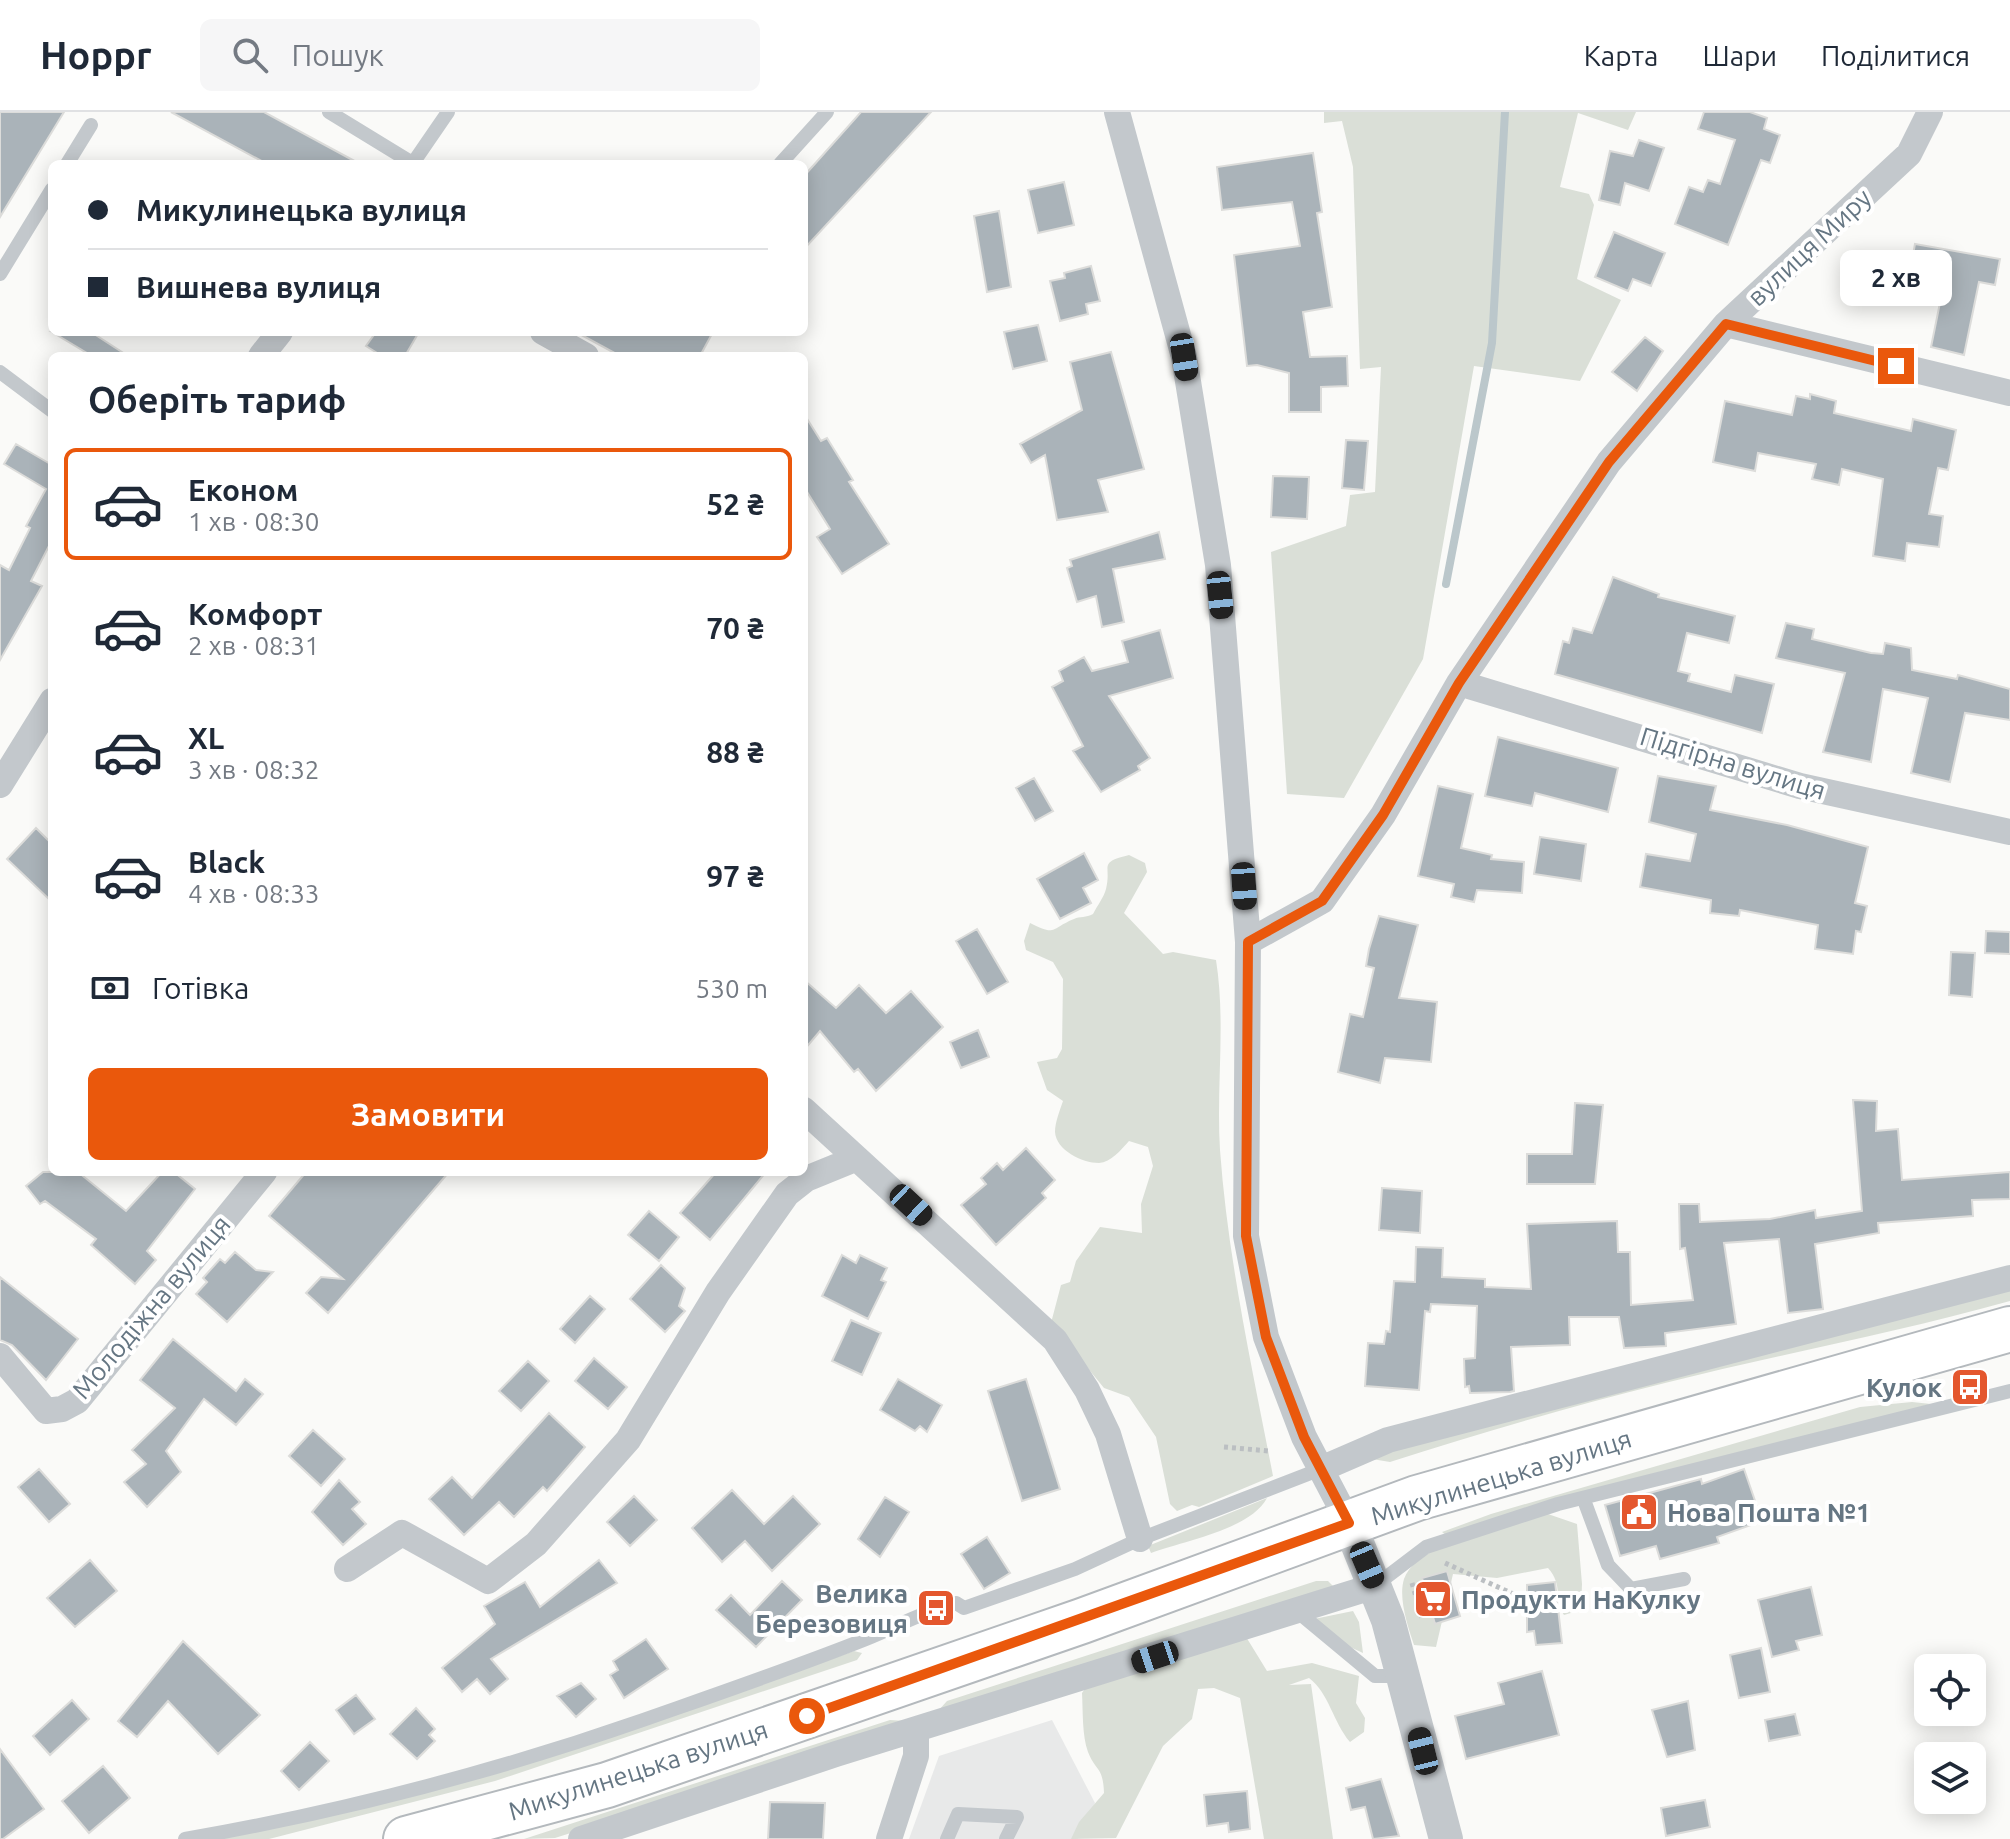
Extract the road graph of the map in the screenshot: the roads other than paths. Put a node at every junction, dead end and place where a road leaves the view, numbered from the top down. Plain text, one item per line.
1 (329, 112) edge
2 (448, 112) edge
3 (827, 112) edge
4 (1117, 112) edge
5 (1930, 112) edge
6 (91, 125) dead end
7 (69, 160) edge
8 (407, 160) edge
9 (417, 160) edge
10 (784, 160) edge
11 (48, 196) edge
12 (0, 274) edge
13 (1726, 324) junction
14 (277, 336) edge
15 (550, 336) edge
16 (264, 352) edge
17 (579, 352) edge
18 (0, 372) edge
19 (2010, 393) edge
20 (48, 408) edge
21 (1459, 683) junction
22 (48, 707) edge
23 (0, 785) edge
24 (2010, 832) edge
25 (1248, 942) junction
26 (808, 1114) edge
27 (855, 1159) junction
28 (261, 1176) edge
29 (2010, 1278) edge
30 (2010, 1329) edge
31 (0, 1356) edge
32 (2010, 1391) edge
33 (1321, 1469) junction
34 (1584, 1500) junction
35 (1349, 1523) junction
36 (1140, 1539) junction
37 (347, 1569) dead end
38 (1684, 1579) dead end
39 (1375, 1586) junction
40 (1298, 1612) junction
41 (1404, 1676) junction
42 (916, 1731) junction
43 (185, 1839) edge
44 (406, 1839) edge
45 (581, 1839) edge
46 (889, 1839) edge
47 (947, 1839) edge
48 (1006, 1839) edge
49 (1446, 1839) edge

1 - 8 lane
2 - 9 lane
3 - 10 lane
4 - 25 street
5 - 13 street, вулиця Миру
6 - 7 lane
11 - 12 lane
13 - 19 street
13 - 21 street, вулиця Миру
14 - 16 street
15 - 17 street
18 - 20 lane
21 - 24 street, Підгірна вулиця
21 - 25 street, вулиця Миру
22 - 23 street
25 - 33 street
26 - 27 street
27 - 36 street
27 - 37 street
28 - 31 street, Молодіжна вулиця
29 - 33 street
30 - 35 highway, Микулинецька вулиця
32 - 34 lane
33 - 35 street
33 - 36 lane
34 - 38 lane
34 - 39 lane
35 - 39 street
35 - 44 highway, Микулинецька вулиця
36 - 43 lane
39 - 40 street
39 - 41 street
40 - 41 lane
40 - 42 street
41 - 49 street
42 - 45 street
42 - 46 street
47 - 48 lane

